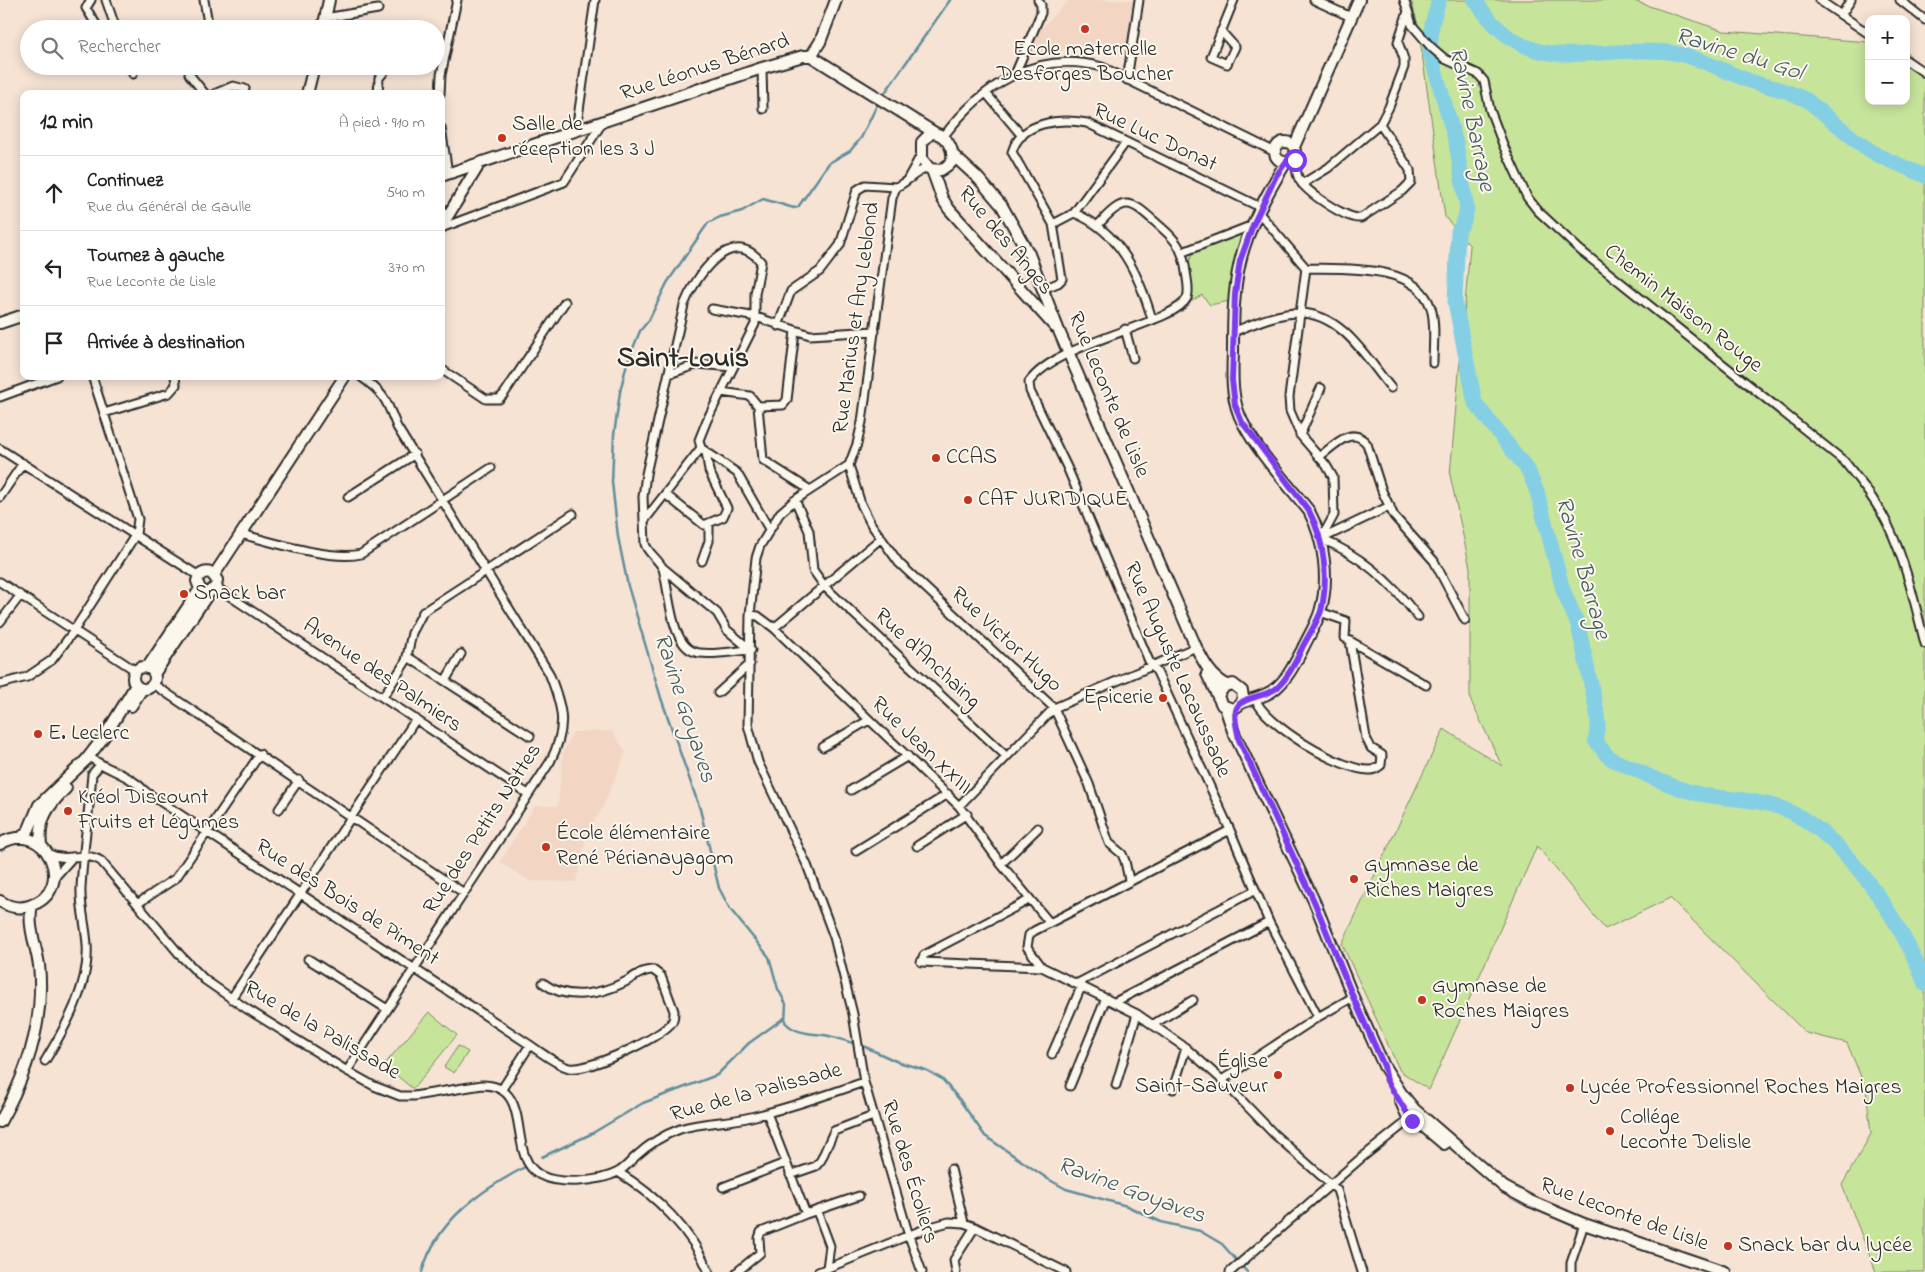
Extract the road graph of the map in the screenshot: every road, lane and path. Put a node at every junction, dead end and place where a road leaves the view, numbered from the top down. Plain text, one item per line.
1 (91, 0) edge
2 (106, 0) edge
3 (204, 0) edge
4 (329, 0) edge
5 (457, 0) edge
6 (595, 0) edge
7 (836, 0) edge
8 (1038, 0) edge
9 (1139, 0) edge
10 (1234, 0) edge
11 (1314, 0) edge
12 (1359, 0) edge
13 (1404, 0) edge
14 (1819, 0) edge
15 (1851, 0) edge
16 (1900, 0) edge
17 (378, 9) dead end
18 (1408, 11) junction
19 (1841, 15) junction
20 (1351, 17) junction
21 (93, 20) edge
22 (113, 20) edge
23 (207, 20) edge
24 (325, 20) edge
25 (338, 20) edge
26 (1925, 20) edge
27 (1221, 31) dead end
28 (1865, 31) edge
29 (445, 56) edge
30 (811, 56) junction
31 (1910, 63) edge
32 (762, 68) junction
33 (1016, 72) junction
34 (1925, 73) edge
35 (190, 75) edge
36 (312, 75) edge
37 (381, 75) edge
38 (441, 75) edge
39 (1127, 80) junction
40 (245, 89) dead end
41 (202, 90) edge
42 (224, 90) edge
43 (308, 90) edge
44 (378, 90) edge
45 (440, 90) edge
46 (986, 94) junction
47 (763, 108) dead end
48 (910, 117) junction
49 (604, 120) junction
50 (1380, 124) junction
51 (578, 129) junction
52 (939, 135) junction
53 (1022, 136) junction
54 (922, 142) junction
55 (1126, 142) junction
56 (1291, 145) junction
57 (921, 154) junction
58 (953, 155) junction
59 (1282, 156) junction
60 (478, 164) junction
61 (930, 169) junction
62 (445, 174) edge
63 (905, 184) junction
64 (1302, 184) junction
65 (896, 187) junction
66 (1260, 211) junction
67 (1074, 213) junction
68 (445, 221) edge
69 (1053, 224) junction
70 (1099, 224) junction
71 (1253, 225) junction
72 (445, 227) edge
73 (1184, 252) junction
74 (1306, 268) junction
75 (1043, 289) junction
76 (565, 302) dead end
77 (712, 309) dead end
78 (1299, 313) junction
79 (20, 316) edge
80 (756, 317) junction
81 (1152, 319) junction
82 (0, 323) edge
83 (778, 326) junction
84 (1125, 329) junction
85 (795, 331) junction
86 (875, 331) junction
87 (1059, 331) junction
88 (1233, 332) junction
89 (1068, 351) junction
90 (1132, 358) dead end
91 (1433, 363) dead end
92 (733, 367) junction
93 (445, 372) edge
94 (669, 374) junction
95 (46, 380) edge
96 (93, 380) edge
97 (175, 380) edge
98 (342, 380) edge
99 (365, 380) edge
100 (1321, 388) dead end
101 (1391, 388) dead end
102 (721, 392) junction
103 (0, 397) edge
104 (758, 406) junction
105 (104, 413) junction
106 (1300, 435) junction
107 (0, 449) edge
108 (704, 450) junction
109 (415, 454) junction
110 (1319, 458) junction
111 (22, 463) junction
112 (848, 465) junction
113 (491, 468) dead end
114 (810, 490) junction
115 (665, 494) junction
116 (0, 497) edge
117 (348, 497) dead end
118 (443, 499) junction
119 (795, 500) junction
120 (1390, 506) junction
121 (573, 514) dead end
122 (644, 521) junction
123 (709, 524) junction
124 (768, 529) junction
125 (136, 534) junction
126 (241, 534) junction
127 (880, 539) junction
128 (1321, 539) junction
129 (702, 561) dead end
130 (662, 567) junction
131 (486, 570) junction
132 (214, 575) junction
133 (200, 576) junction
134 (0, 582) edge
135 (824, 587) junction
136 (209, 589) junction
137 (20, 596) junction
138 (1320, 612) junction
139 (750, 615) junction
140 (1418, 618) dead end
141 (1465, 620) dead end
142 (0, 622) edge
143 (774, 628) junction
144 (73, 632) junction
145 (1350, 641) junction
146 (1925, 644) edge
147 (1196, 647) junction
148 (751, 650) junction
149 (461, 654) dead end
150 (408, 657) junction
151 (750, 664) junction
152 (1205, 665) junction
153 (1153, 666) junction
154 (136, 671) junction
155 (152, 676) junction
156 (445, 681) junction
157 (0, 684) edge
158 (1227, 685) junction
159 (1426, 685) dead end
160 (139, 687) junction
161 (1277, 688) junction
162 (1242, 692) junction
163 (718, 693) dead end
164 (1218, 695) junction
165 (383, 698) junction
166 (1255, 698) junction
167 (1239, 705) junction
168 (1054, 708) junction
169 (1225, 708) junction
170 (416, 719) junction
171 (869, 720) junction
172 (530, 736) dead end
173 (1239, 740) junction
174 (822, 747) dead end
175 (260, 754) junction
176 (908, 756) junction
177 (1006, 756) junction
178 (94, 761) junction
179 (299, 780) junction
180 (851, 790) dead end
181 (528, 794) junction
182 (948, 794) junction
183 (959, 806) junction
184 (279, 809) dead end
185 (967, 814) junction
186 (352, 816) junction
187 (1038, 828) dead end
188 (1230, 830) junction
189 (206, 832) junction
190 (21, 838) junction
191 (2, 842) edge
192 (41, 845) junction
193 (918, 846) dead end
194 (856, 851) dead end
195 (49, 854) junction
196 (86, 855) junction
197 (71, 858) junction
198 (1001, 864) junction
199 (54, 879) junction
200 (1129, 880) junction
201 (1254, 891) junction
202 (464, 892) junction
203 (300, 893) junction
204 (1030, 900) junction
205 (0, 901) edge
206 (137, 904) junction
207 (32, 905) junction
208 (16, 908) junction
209 (1049, 922) junction
210 (1268, 922) junction
211 (31, 924) junction
212 (308, 959) dead end
213 (1042, 967) junction
214 (414, 968) junction
215 (543, 983) dead end
216 (1080, 984) junction
217 (1353, 997) junction
218 (1106, 998) junction
219 (231, 999) junction
220 (1193, 1000) dead end
221 (1115, 1002) junction
222 (387, 1009) junction
223 (1137, 1014) junction
224 (1318, 1017) junction
225 (1152, 1025) junction
226 (530, 1045) junction
227 (1186, 1048) junction
228 (860, 1053) joint
229 (1052, 1054) dead end
230 (45, 1061) dead end
231 (347, 1071) junction
232 (1222, 1080) junction
233 (864, 1082) junction
234 (1116, 1085) dead end
235 (1070, 1086) dead end
236 (502, 1089) junction
237 (1173, 1089) dead end
238 (767, 1113) junction
239 (873, 1116) junction
240 (1414, 1116) junction
241 (0, 1122) edge
242 (785, 1163) junction
243 (951, 1169) dead end
244 (618, 1172) junction
245 (790, 1175) junction
246 (1331, 1183) junction
247 (723, 1187) dead end
248 (859, 1196) dead end
249 (817, 1211) junction
250 (806, 1214) junction
251 (964, 1223) junction
252 (974, 1227) junction
253 (1584, 1227) junction
254 (909, 1236) junction
255 (827, 1268) junction
256 (1700, 1269) edge
257 (709, 1272) edge
258 (737, 1272) edge
259 (818, 1272) edge
260 (922, 1272) edge
261 (956, 1272) edge
262 (1066, 1272) edge
263 (1230, 1272) edge
264 (1362, 1272) edge
265 (1571, 1272) edge
266 (1725, 1272) edge

1 - 21 street
2 - 22 street
3 - 23 street
4 - 24 main road
5 - 29 street
6 - 51 street
7 - 30 main road
8 - 33 street
9 - 39 street
10 - 27 street
11 - 20 street
12 - 20 main road
13 - 18 street, Chemin Maison Rouge
14 - 19 street
15 - 19 street
16 - 26 street
17 - 25 street
18 - 50 street
18 - 146 street, Chemin Maison Rouge
19 - 28 street
20 - 56 main road
30 - 32 main road, Rue Léonus Bénard
30 - 48 main road
31 - 34 street
32 - 47 street
32 - 49 main road, Rue Léonus Bénard
33 - 39 street
33 - 46 street
35 - 41 street
36 - 43 main road
37 - 44 street
38 - 45 street
39 - 59 street
40 - 42 street
46 - 52 street
46 - 53 street
48 - 52 main road
48 - 54 main road
49 - 51 main road, Rue Léonus Bénard
49 - 72 street
50 - 64 street
50 - 64 street
51 - 60 main road, Rue Léonus Bénard
52 - 54 main road
52 - 58 main road
53 - 55 street, Rue Luc Donat
53 - 69 street, Rue Luc Donat
54 - 57 main road
55 - 66 street, Rue Luc Donat
55 - 67 street
56 - 59 main road
56 - 59 main road
57 - 61 main road
57 - 63 street, Rue Marius et Ary Leblond
58 - 61 main road
58 - 75 main road, Rue Leconte de Lisle
59 - 64 street
59 - 66 main road
60 - 62 main road, Rue Léonus Bénard
60 - 68 main road
61 - 63 street, Rue Marius et Ary Leblond
61 - 87 main road, Rue des Anges
63 - 65 street, Rue Marius et Ary Leblond
65 - 83 street
65 - 86 street, Rue Marius et Ary Leblond
66 - 71 main road
66 - 74 street
67 - 69 street
67 - 70 street
69 - 75 street
70 - 73 street
70 - 81 street
71 - 73 street
71 - 88 main road
73 - 81 street, Rue Auguste Lacaussade
74 - 78 street
74 - 91 street
75 - 87 main road, Rue Leconte de Lisle
76 - 93 street
77 - 80 street
78 - 88 street
78 - 101 street
78 - 106 street
79 - 82 main road
80 - 83 street
80 - 92 street
80 - 94 street
81 - 84 street, Rue Auguste Lacaussade
83 - 85 street
84 - 89 street, Rue Auguste Lacaussade
84 - 90 street
85 - 86 street
85 - 104 street
86 - 112 street, Rue Marius et Ary Leblond
87 - 89 main road, Rue Leconte de Lisle
88 - 128 main road
89 - 147 main road, Rue Leconte de Lisle
89 - 153 street, Rue Auguste Lacaussade
92 - 94 street
92 - 102 street
94 - 122 street
95 - 103 street
96 - 105 street
97 - 105 street
98 - 126 main road
99 - 109 street, Rue des Petits Nattes
100 - 106 street
102 - 104 street
102 - 108 street
104 - 114 street
105 - 125 street
106 - 110 street
107 - 111 street
108 - 115 street
108 - 123 street
108 - 124 street
109 - 117 street
109 - 118 street, Rue des Petits Nattes
110 - 120 street
110 - 128 street
111 - 116 street
111 - 125 street
112 - 114 street, Rue Marius et Ary Leblond
112 - 127 street, Rue Victor Hugo
113 - 118 street
114 - 119 street, Rue Marius et Ary Leblond
115 - 122 street
115 - 123 street
118 - 126 street
118 - 131 street, Rue des Petits Nattes
119 - 124 street, Rue Marius et Ary Leblond
119 - 135 street, Rue d'Anchaing
120 - 128 street
120 - 141 street
121 - 131 street
122 - 130 street
123 - 129 street
124 - 139 street, Rue Marius et Ary Leblond
125 - 133 street
125 - 144 street
126 - 132 main road
127 - 135 street
127 - 168 street, Rue Victor Hugo
128 - 138 main road
128 - 140 street
130 - 148 street
130 - 148 street
131 - 150 street
131 - 181 street, Rue des Petits Nattes
132 - 133 main road
132 - 136 main road
133 - 136 main road
134 - 137 street
135 - 143 street
135 - 177 street, Rue d'Anchaing
136 - 155 main road
136 - 165 street, Avenue des Palmiers
137 - 142 street
137 - 144 street
138 - 145 street
138 - 161 main road
139 - 143 street, Rue Jean XXIII
139 - 148 street, Rue Marius et Ary Leblond
143 - 171 street, Rue Jean XXIII
144 - 154 street
144 - 157 street
145 - 159 street
145 - 166 street
147 - 152 main road, Rue Leconte de Lisle
147 - 153 street
148 - 151 street, Rue Marius et Ary Leblond
149 - 156 street
150 - 156 street
150 - 165 street
151 - 163 street
151 - 228 street, Rue Marius et Ary Leblond
152 - 158 main road, Rue Leconte de Lisle
152 - 164 main road, Rue Leconte de Lisle
153 - 168 street
153 - 188 street, Rue Auguste Lacaussade
154 - 155 main road
154 - 160 main road
155 - 160 main road
155 - 175 street
156 - 172 street
158 - 162 main road
158 - 164 main road
160 - 178 main road
161 - 162 main road
161 - 166 main road
162 - 167 main road
164 - 169 main road
165 - 170 street, Avenue des Palmiers
166 - 167 main road
167 - 169 main road
167 - 173 main road, Rue Leconte de Lisle
168 - 177 street
168 - 200 street, Rue Victor Hugo
169 - 173 main road, Rue Leconte de Lisle
170 - 181 street, Avenue des Palmiers
170 - 186 street
171 - 174 street
171 - 176 street, Rue Jean XXIII
173 - 217 main road, Rue Leconte de Lisle
175 - 179 street
175 - 189 street
176 - 180 street
176 - 182 street, Rue Jean XXIII
177 - 183 street
178 - 189 street, Rue des Bois de Piment
178 - 190 main road
178 - 192 main road
178 - 196 street
179 - 184 street
179 - 186 street
181 - 202 street, Rue des Petits Nattes
182 - 183 street, Rue Jean XXIII
182 - 194 street
183 - 185 street, Rue Jean XXIII
185 - 193 street
185 - 198 street, Rue Jean XXIII
186 - 202 street
186 - 203 street
187 - 198 street
188 - 200 street
188 - 201 street, Rue Auguste Lacaussade
189 - 203 street, Rue des Bois de Piment
189 - 206 street
190 - 191 main road
190 - 192 main road
192 - 195 main road
195 - 197 street
195 - 199 main road
196 - 197 street
196 - 206 street, Rue de la Palissade
196 - 230 street
197 - 199 street
198 - 204 street, Rue Jean XXIII
199 - 207 main road
200 - 209 street
201 - 210 street, Rue Auguste Lacaussade
201 - 216 street
202 - 214 street, Rue des Petits Nattes
203 - 214 street, Rue des Bois de Piment
203 - 219 street
204 - 209 street, Rue Jean XXIII
204 - 213 street
205 - 208 main road
206 - 219 street, Rue de la Palissade
207 - 208 main road
207 - 211 main road
208 - 211 main road
209 - 213 street
210 - 221 street
210 - 224 street, Rue Auguste Lacaussade
211 - 241 main road
212 - 222 street
213 - 216 street
214 - 222 street, Rue des Petits Nattes
214 - 226 street, Rue des Bois de Piment
215 - 226 street, Rue des Bois de Piment
216 - 218 street
216 - 229 street
217 - 224 street
217 - 240 main road, Rue Leconte de Lisle
218 - 221 street
218 - 235 street
219 - 231 street, Rue de la Palissade
220 - 225 street
221 - 223 street
222 - 231 street, Rue des Petits Nattes
223 - 225 street
223 - 234 street
224 - 232 street
225 - 227 street
226 - 236 street
227 - 232 street
227 - 237 street
228 - 233 street, Rue des Écoliers
231 - 236 street, Rue de la Palissade
232 - 246 street
233 - 238 street, Rue de la Palissade
233 - 239 street, Rue des Écoliers
236 - 244 street, Rue de la Palissade
238 - 242 street
238 - 244 street, Rue de la Palissade
239 - 245 street
239 - 254 street, Rue des Écoliers
240 - 246 street
240 - 253 main road, Rue Leconte de Lisle
242 - 245 street
242 - 247 street
243 - 251 street
244 - 257 street
245 - 250 street
246 - 263 street
246 - 264 street
248 - 249 street
249 - 250 street
249 - 255 street
250 - 258 street
251 - 252 street
251 - 254 street
252 - 261 street
252 - 262 street
253 - 256 main road, Rue Leconte de Lisle
253 - 265 street
254 - 255 street
254 - 260 street, Rue des Écoliers
255 - 259 street
256 - 266 main road, Rue Leconte de Lisle

